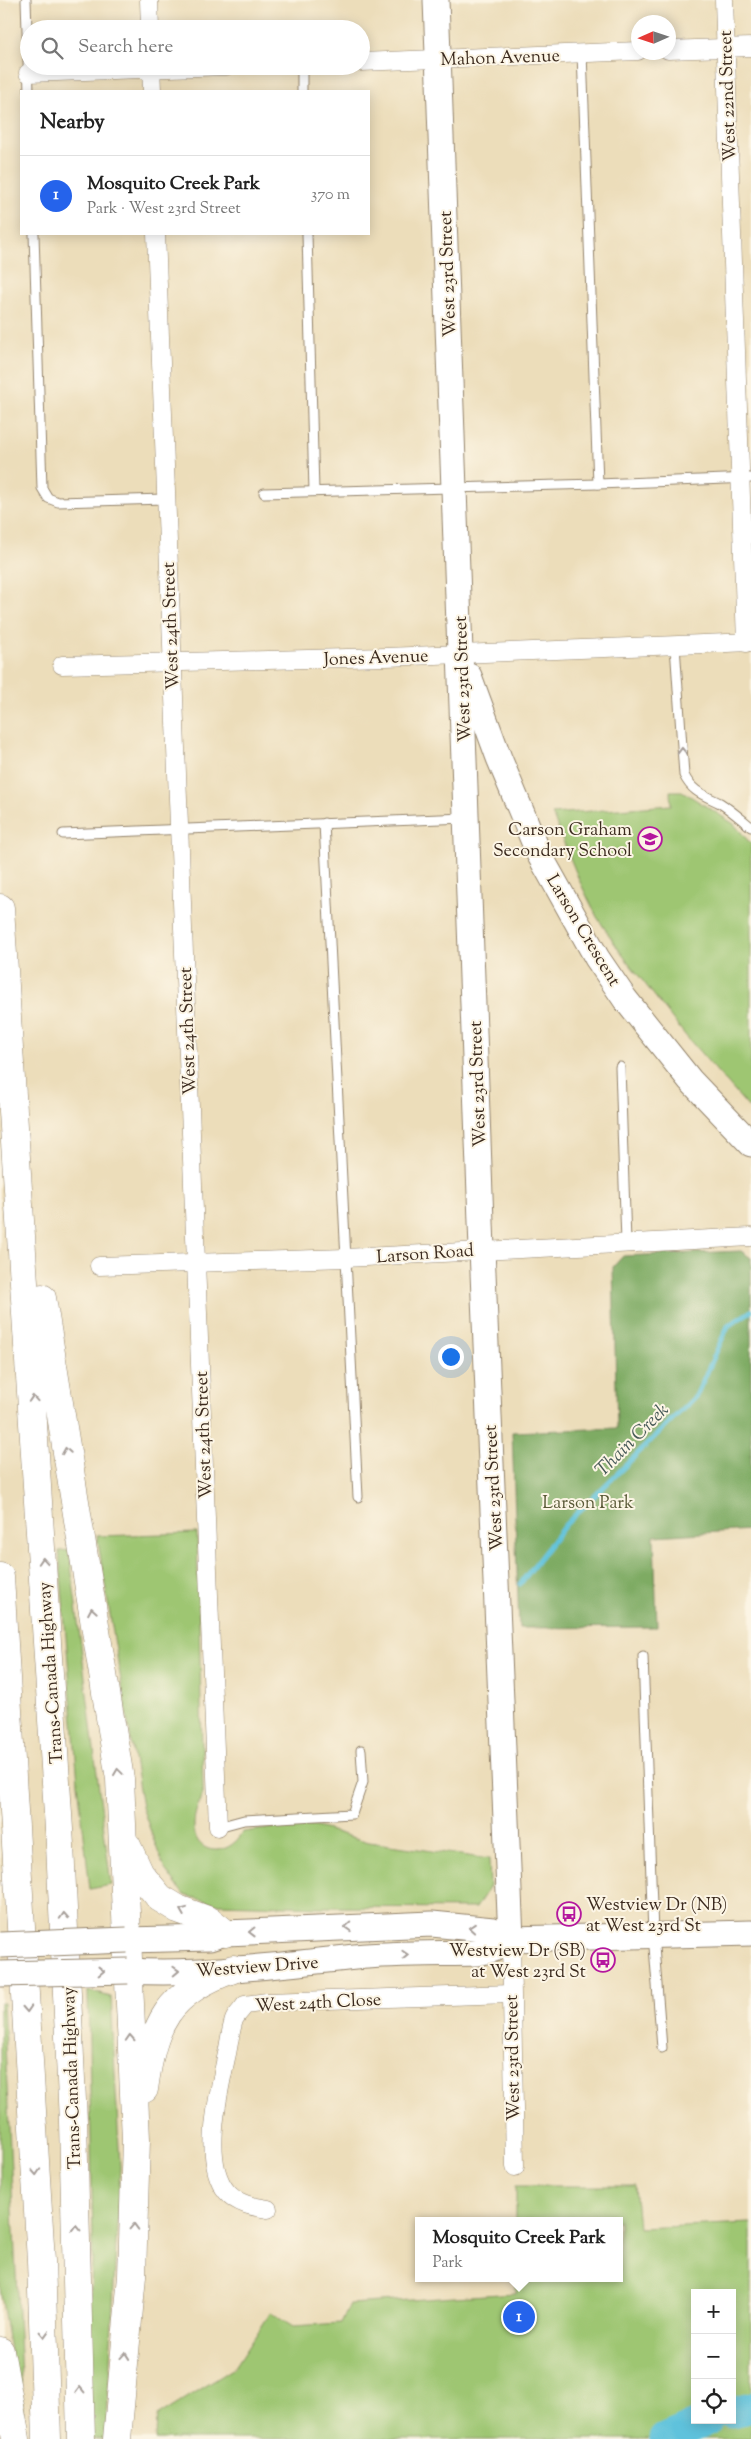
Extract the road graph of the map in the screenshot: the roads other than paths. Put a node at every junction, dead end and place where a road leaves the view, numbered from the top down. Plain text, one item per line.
1 (26, 0) edge
2 (149, 0) edge
3 (436, 0) edge
4 (724, 0) edge
5 (27, 20) edge
6 (150, 20) edge
7 (751, 47) edge
8 (724, 48) junction
9 (676, 50) edge
10 (631, 51) edge
11 (582, 53) junction
12 (438, 59) junction
13 (370, 62) edge
14 (28, 75) edge
15 (151, 75) edge
16 (302, 75) edge
17 (29, 90) edge
18 (152, 90) edge
19 (302, 90) edge
20 (34, 235) edge
21 (156, 235) edge
22 (307, 235) edge
23 (746, 478) edge
24 (598, 484) junction
25 (456, 488) junction
26 (314, 491) junction
27 (264, 494) dead end
28 (165, 499) junction
29 (748, 643) edge
30 (675, 646) junction
31 (461, 654) junction
32 (172, 662) junction
33 (62, 665) dead end
34 (467, 818) junction
35 (324, 823) junction
36 (751, 827) edge
37 (179, 830) junction
38 (63, 834) dead end
39 (0, 908) edge
40 (620, 1067) dead end
41 (15, 1118) junction
42 (751, 1144) edge
43 (751, 1237) edge
44 (626, 1242) junction
45 (482, 1249) junction
46 (345, 1258) junction
47 (196, 1262) junction
48 (99, 1266) dead end
49 (358, 1497) dead end
50 (0, 1577) edge
51 (643, 1656) dead end
52 (361, 1750) dead end
53 (122, 1820) junction
54 (218, 1827) joint
55 (225, 1933) junction
56 (751, 1933) edge
57 (653, 1934) junction
58 (511, 1939) junction
59 (127, 1940) junction
60 (0, 1945) edge
61 (232, 1969) junction
62 (128, 1970) junction
63 (0, 1974) edge
64 (511, 1994) junction
65 (662, 2048) dead end
66 (136, 2139) junction
67 (514, 2167) dead end
68 (268, 2209) dead end
69 (0, 2351) edge
70 (16, 2439) edge
71 (47, 2439) edge
72 (81, 2439) edge
73 (117, 2439) edge

1 - 5 lane
2 - 6 street
3 - 12 street, West 23rd Street
4 - 8 street, West 22nd Street
7 - 8 street
8 - 9 street
8 - 23 street, West 22nd Street
10 - 11 street, Mahon Avenue
11 - 12 street, Mahon Avenue
11 - 24 lane
12 - 13 street, Mahon Avenue
12 - 25 street, West 23rd Street
14 - 17 lane
15 - 18 street
16 - 19 lane
20 - 28 lane
21 - 28 street, West 24th Street
22 - 26 lane
23 - 24 lane
23 - 29 street, West 22nd Street
24 - 25 lane
25 - 26 lane
25 - 31 street, West 23rd Street
26 - 27 lane
28 - 32 street, West 24th Street
29 - 30 street, Jones Avenue
30 - 31 street, Jones Avenue
36 -> 30 lane
31 - 32 street, Jones Avenue
31 - 34 street, West 23rd Street
31 - 42 street, Larson Crescent
32 - 33 street, Jones Avenue
32 - 37 street, West 24th Street
34 - 35 lane
34 - 45 street, West 23rd Street
35 - 37 lane
35 - 46 lane
37 - 38 lane
37 - 47 street, West 24th Street
39 - 41 highway, Trans-Canada Highway
40 - 44 lane
53 -> 41 highway
72 -> 41 highway, Trans-Canada Highway
43 - 44 street, Larson Road
44 - 45 street, Larson Road
45 - 46 street, Larson Road
45 - 58 street, West 23rd Street
46 - 47 street, Larson Road
46 - 49 lane
47 - 48 street, Larson Road
47 - 54 street, West 24th Street
50 -> 71 highway
51 - 57 lane
52 - 54 lane
55 -> 53 highway
53 - 59 highway
58 -> 55 street, Westview Drive
55 - 59 street, Westview Drive
56 - 57 street, Westview Drive
57 - 58 street, Westview Drive
57 - 65 lane
61 -> 58 street, Westview Drive
58 - 64 street, West 23rd Street
59 - 60 street, Westview Drive, bridge
59 - 62 highway
62 -> 61 street, Westview Drive
61 - 66 highway
63 -> 62 street, Westview Drive, bridge
66 -> 62 highway
64 - 67 street, West 23rd Street
64 - 68 street, West 24th Close
73 -> 66 highway
69 - 70 highway

